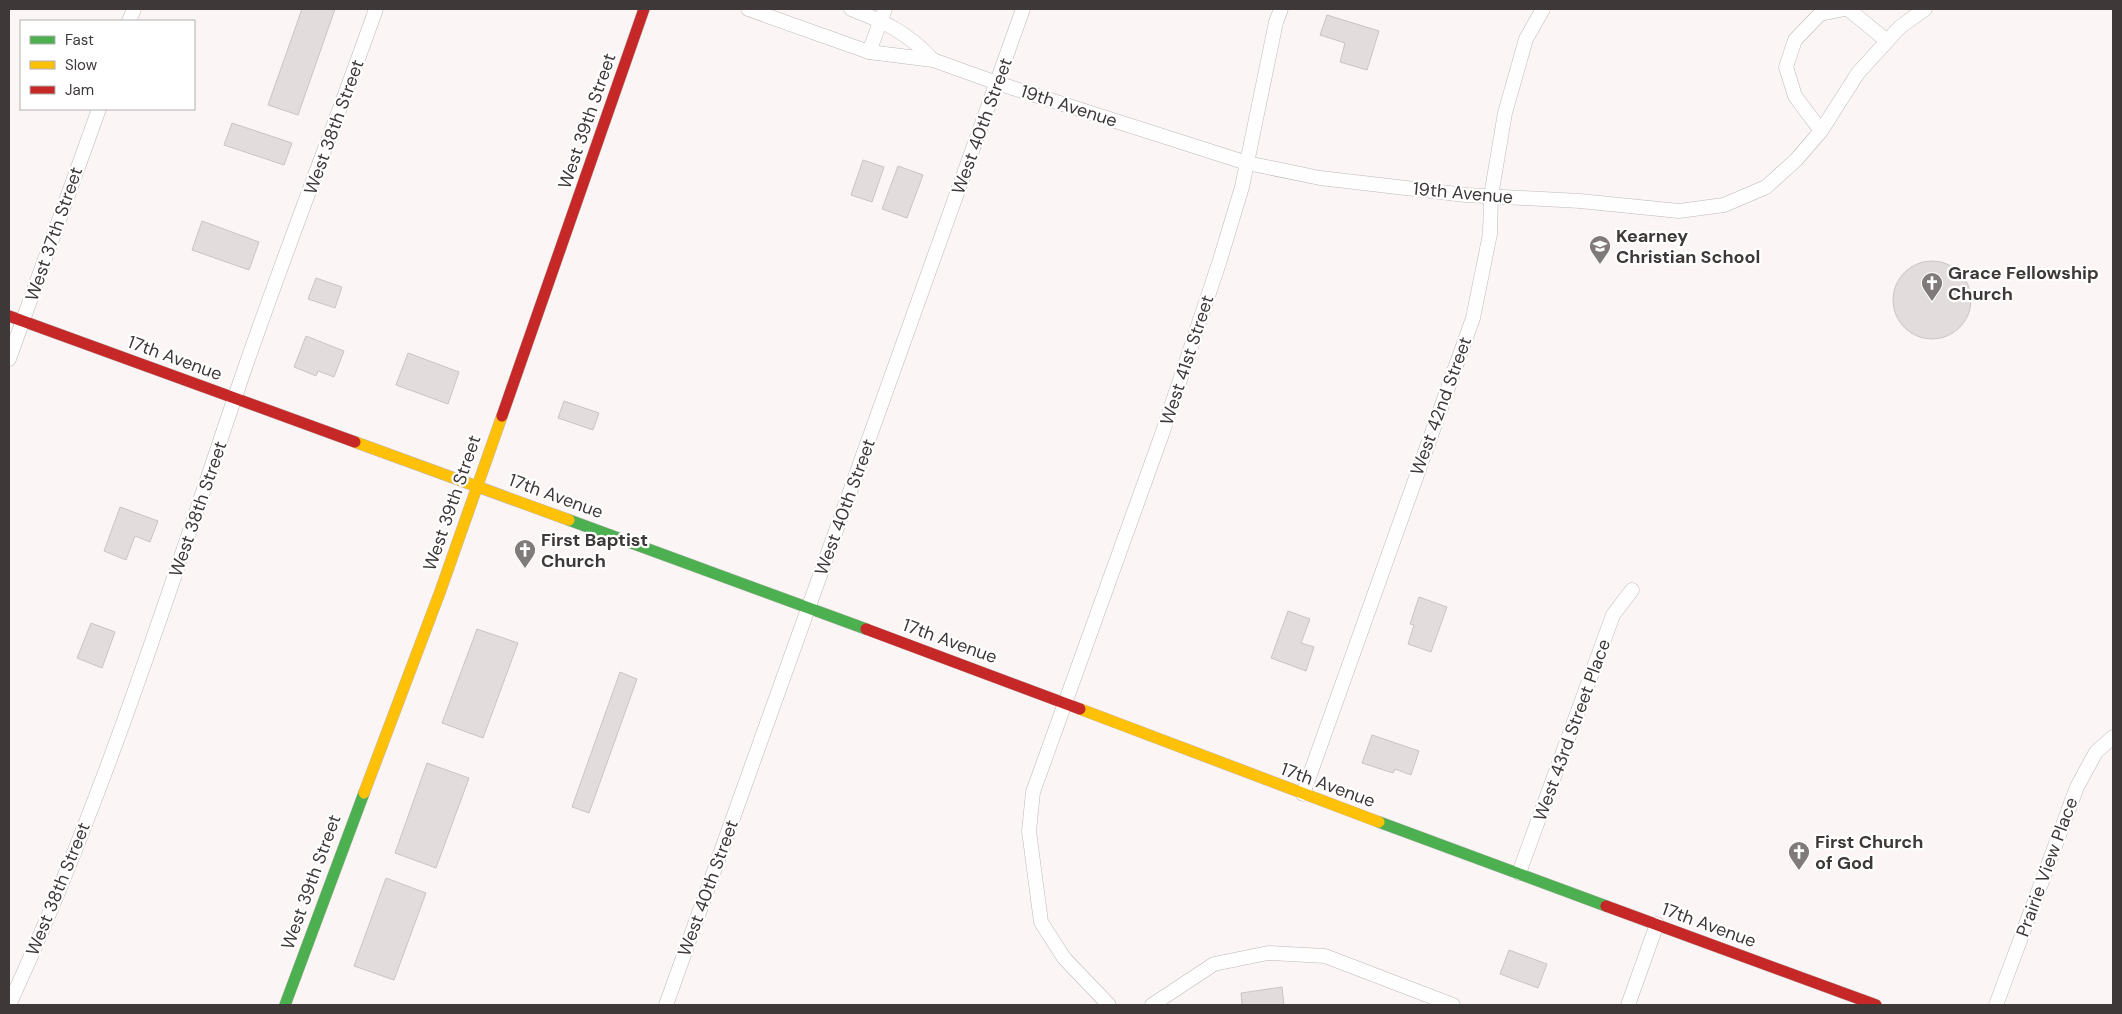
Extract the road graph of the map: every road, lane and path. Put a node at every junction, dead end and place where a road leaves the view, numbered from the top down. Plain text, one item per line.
1 (376, 9) edge
2 (644, 9) edge
3 (748, 9) edge
4 (850, 9) edge
5 (1023, 9) edge
6 (1281, 9) edge
7 (1543, 9) edge
8 (1847, 9) edge
9 (1925, 9) edge
10 (882, 14) edge
11 (1887, 41) junction
12 (869, 52) junction
13 (933, 60) junction
14 (997, 83) junction
15 (98, 110) edge
16 (1821, 130) junction
17 (1247, 163) junction
18 (1491, 196) junction
19 (9, 316) edge
20 (24, 322) junction
21 (9, 359) edge
22 (235, 398) junction
23 (476, 486) junction
24 (1632, 590) dead end
25 (809, 608) junction
26 (1065, 702) junction
27 (2113, 737) edge
28 (1302, 794) junction
29 (1519, 873) junction
30 (1657, 924) junction
31 (9, 1005) edge
32 (285, 1005) edge
33 (666, 1005) edge
34 (1109, 1005) edge
35 (1152, 1005) edge
36 (1453, 1005) edge
37 (1628, 1005) edge
38 (1876, 1005) edge
39 (1996, 1005) edge

1 - 22 street, West 38th Street
2 - 23 main road, West 39th Street
3 - 12 street, 19th Avenue
4 - 10 street, 19th Avenue
5 - 14 street, West 40th Street
6 - 17 street, West 41st Street
7 - 18 street, West 42nd Street
8 - 11 street
8 - 16 street
9 - 11 street, 19th Avenue
10 - 12 street
10 - 13 street, 19th Avenue
11 - 16 street, 19th Avenue
12 - 13 street, 19th Avenue
13 - 14 street, 19th Avenue
14 - 17 street, 19th Avenue
14 - 25 street, West 40th Street
15 - 20 street, West 37th Street
16 - 18 street, 19th Avenue
17 - 18 street, 19th Avenue
17 - 26 street, West 41st Street
18 - 28 street, West 42nd Street
19 - 20 main road, 17th Avenue
20 - 21 street, West 37th Street
20 - 22 main road, 17th Avenue
22 - 23 main road, 17th Avenue
22 - 31 street, West 38th Street
23 - 25 main road, 17th Avenue
23 - 32 main road, West 39th Street
24 - 29 street, West 43rd Street Place
25 - 26 main road, 17th Avenue
25 - 33 street, West 40th Street
26 - 28 main road, 17th Avenue
26 - 34 street, West 41st Street
27 - 39 street, Prairie View Place
28 - 29 main road, 17th Avenue
29 - 30 main road, 17th Avenue
30 - 37 street
30 - 38 main road, 17th Avenue
35 - 36 street

